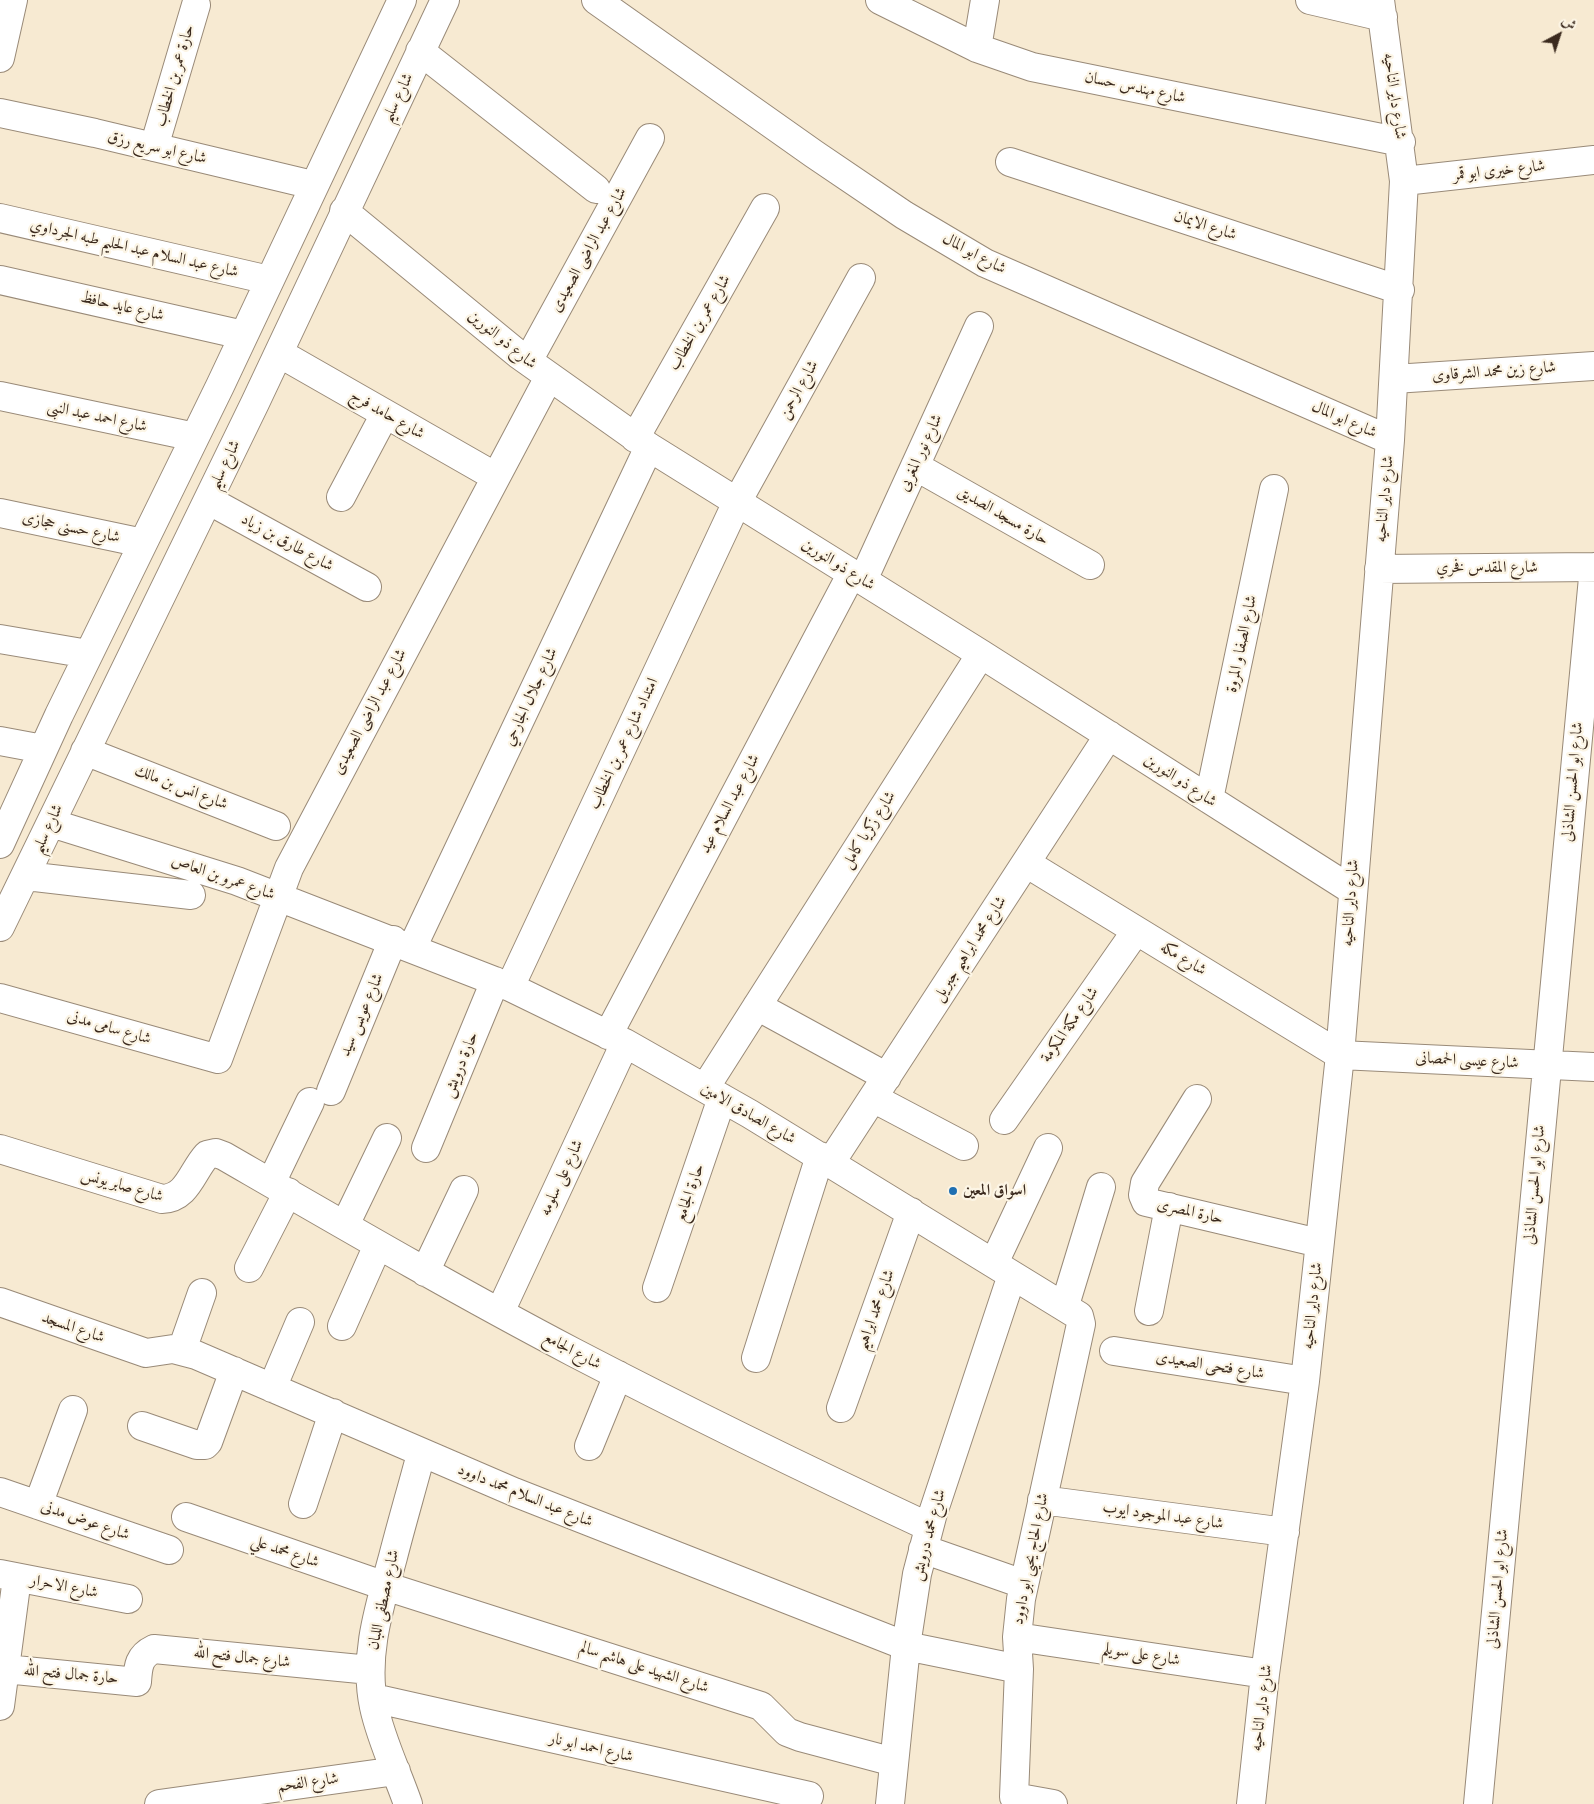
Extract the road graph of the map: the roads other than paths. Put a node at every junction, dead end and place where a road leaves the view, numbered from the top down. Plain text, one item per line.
1 (13, 0) edge
2 (402, 0) edge
3 (445, 0) edge
4 (596, 0) edge
5 (880, 0) edge
6 (985, 0) edge
7 (1310, 0) edge
8 (196, 5) dead end
9 (1381, 8) edge
10 (978, 48) junction
11 (420, 51) junction
12 (0, 58) edge
13 (0, 113) edge
14 (650, 138) dead end
15 (1400, 142) junction
16 (154, 147) junction
17 (1594, 160) edge
18 (1010, 162) dead end
19 (1404, 181) junction
20 (313, 185) junction
21 (596, 189) dead end
22 (765, 208) dead end
23 (344, 211) junction
24 (0, 218) edge
25 (861, 278) dead end
26 (0, 280) edge
27 (269, 280) junction
28 (1400, 290) junction
29 (979, 326) dead end
30 (244, 335) junction
31 (278, 353) junction
32 (528, 361) junction
33 (1594, 366) edge
34 (549, 377) junction
35 (1394, 379) junction
36 (0, 396) edge
37 (385, 414) junction
38 (195, 438) junction
39 (1390, 440) junction
40 (642, 442) junction
41 (915, 466) junction
42 (496, 477) junction
43 (1274, 489) dead end
44 (341, 497) dead end
45 (208, 500) junction
46 (737, 502) junction
47 (0, 512) edge
48 (143, 543) junction
49 (1090, 565) dead end
50 (1594, 567) edge
51 (1379, 569) junction
52 (857, 577) junction
53 (367, 587) dead end
54 (0, 639) edge
55 (88, 654) junction
56 (981, 654) junction
57 (1109, 735) junction
58 (0, 741) edge
59 (43, 749) junction
60 (86, 751) junction
61 (10, 798) edge
62 (1209, 799) junction
63 (51, 823) junction
64 (276, 826) dead end
65 (0, 844) edge
66 (1026, 863) junction
67 (26, 876) junction
68 (1352, 890) junction
69 (191, 895) dead end
70 (278, 897) junction
71 (0, 927) edge
72 (1136, 931) junction
73 (403, 944) junction
74 (503, 984) junction
75 (0, 998) edge
76 (757, 1006) junction
77 (616, 1039) junction
78 (1340, 1056) junction
79 (218, 1059) joint
80 (1546, 1065) junction
81 (1594, 1067) edge
82 (880, 1087) junction
83 (714, 1093) junction
84 (1197, 1099) dead end
85 (1004, 1120) dead end
86 (387, 1138) dead end
87 (964, 1146) dead end
88 (426, 1148) dead end
89 (1048, 1148) dead end
90 (0, 1150) edge
91 (224, 1156) joint
92 (826, 1159) junction
93 (1101, 1187) dead end
94 (280, 1188) junction
95 (464, 1190) dead end
96 (1169, 1207) junction
97 (911, 1212) junction
98 (344, 1225) junction
99 (1319, 1243) junction
100 (378, 1245) junction
101 (248, 1268) dead end
102 (1003, 1269) junction
103 (425, 1272) junction
104 (657, 1288) dead end
105 (202, 1293) dead end
106 (0, 1302) edge
107 (1149, 1311) dead end
108 (500, 1312) junction
109 (1073, 1314) junction
110 (300, 1322) dead end
111 (342, 1326) dead end
112 (182, 1350) junction
113 (1114, 1351) dead end
114 (146, 1352) joint
115 (756, 1358) dead end
116 (234, 1371) junction
117 (618, 1375) junction
118 (1306, 1382) junction
119 (272, 1388) junction
120 (841, 1408) dead end
121 (73, 1410) dead end
122 (332, 1413) junction
123 (142, 1426) dead end
124 (589, 1446) dead end
125 (421, 1454) junction
126 (0, 1492) edge
127 (1042, 1500) junction
128 (303, 1504) dead end
129 (38, 1505) junction
130 (186, 1518) dead end
131 (1284, 1532) junction
132 (926, 1538) junction
133 (169, 1550) dead end
134 (9, 1576) edge
135 (1023, 1584) junction
136 (385, 1586) junction
137 (128, 1599) dead end
138 (1017, 1637) junction
139 (906, 1646) junction
140 (5, 1669) junction
141 (1019, 1669) junction
142 (370, 1670) junction
143 (1265, 1674) junction
144 (137, 1682) joint
145 (373, 1698) junction
146 (0, 1706) edge
147 (894, 1762) junction
148 (396, 1771) junction
149 (809, 1796) dead end
150 (159, 1804) edge
151 (408, 1804) edge
152 (890, 1804) edge
153 (1053, 1804) edge
154 (1251, 1804) edge
155 (1478, 1804) edge

1 - 12 street
2 - 20 street
3 - 11 street, شارع سليم
4 - 39 street, شارع ابو المال
5 - 10 street, شارع مهندس حسان
6 - 10 street
7 - 9 street
8 - 16 street, حارة عمر بن الخطاب
9 - 15 street, شارع داير الناحيه
10 - 15 street, شارع مهندس حسان
11 - 21 street
11 - 23 street, شارع سليم
13 - 16 street, شارع ابو سريع رزق
14 - 32 street, شارع عبد الراضى الصعيدى
15 - 19 street, شارع داير الناحيه
16 - 20 street, شارع ابو سريع رزق
17 - 19 street, شارع خيرى ابو قمر
18 - 28 street, شارع الايمان
19 - 28 street, شارع داير الناحيه
20 - 27 street
22 - 40 street, شارع عمر بن الخطاب
23 - 31 street, شارع سليم
23 - 32 street, شارع ذو النورين
24 - 27 street, شارع عبد السلام عبد الحليم طبه الجرداوي
25 - 46 street, شارع الرحمن
26 - 30 street, شارع عايد حافظ
27 - 30 street
28 - 35 street, شارع داير الناحيه
29 - 41 street, شارع نور المغربى
30 - 38 street
31 - 37 street, شارع حامد فرج
31 - 45 street, شارع سليم
32 - 34 street, شارع ذو النورين
33 - 35 street, شارع زين محمد الشرقاوى
34 - 40 street, شارع ذو النورين
34 - 42 street, شارع عبد الراضى الصعيدى
35 - 39 street, شارع داير الناحيه
36 - 38 street, شارع احمد عبد النبى
37 - 42 street, شارع حامد فرج
37 - 44 street
38 - 48 street
39 - 51 street, شارع داير الناحيه
40 - 46 street, شارع ذو النورين
40 - 73 street, شارع جلال الجارحي
41 - 49 street, حارة مسجد الصديق
41 - 52 street, شارع نور المغربى
42 - 70 street, شارع عبد الراضى الصعيدى
43 - 62 street, شارع الصفا و المروة
45 - 53 street, شارع طارق بن زياد
45 - 60 street, شارع سليم
46 - 52 street, شارع ذو النورين
46 - 74 street, امتداد شارع عمر بن الخطاب
47 - 48 street, شارع حسنى حجازى
48 - 55 street
50 - 51 street, شارع المقدس فخري
50 - 80 street, شارع ابو الحسن الشاذلى
51 - 68 street, شارع داير الناحيه
52 - 56 street, شارع ذو النورين
52 - 77 street, شارع عبد السلام عيد
54 - 55 street
55 - 59 street
56 - 57 street, شارع ذو النورين
56 - 76 street, شارع زكريا كامل
57 - 62 street, شارع ذو النورين
57 - 66 street, شارع محمد ابراهيم جبريل
58 - 59 street
59 - 61 street
60 - 63 street, شارع سليم
60 - 64 street, شارع انس بن مالك
61 - 65 street
62 - 68 street, شارع ذو النورين
63 - 67 street, شارع سليم
63 - 70 street, شارع عمرو بن العاص
66 - 72 street, شارع مكه
66 - 82 street, شارع محمد ابراهيم جبريل
67 - 69 street
67 - 71 street, شارع سليم
68 - 78 street, شارع داير الناحيه
70 - 73 street, شارع عمرو بن العاص
70 - 79 street, شارع عبد الراضى الصعيدى
72 - 78 street, شارع مكه
72 - 85 street, شارع مكة المكرمة
73 - 74 street, شارع الصادق الامين
73 - 94 street, شارع عويس سيد
74 - 77 street, شارع الصادق الامين
74 - 88 street, حارة درويش
75 - 79 street, شارع سامى مدنى
76 - 82 street
76 - 83 street, شارع زكريا كامل
77 - 83 street, شارع الصادق الامين
77 - 108 street, شارع على سلومه
78 - 80 street, شارع عيسى الحمصانى
78 - 99 street, شارع داير الناحيه
80 - 81 street, شارع عيسى الحمصانى
80 - 155 street, شارع ابو الحسن الشاذلى
82 - 87 street
82 - 92 street, شارع محمد ابراهيم جبريل
83 - 92 street, شارع الصادق الامين
83 - 104 street, حارة الجامع
84 - 96 street, حارة المصرى
86 - 98 street
89 - 102 street, شارع محمد درويش
90 - 91 street, شارع صابر يونس
91 - 94 street, شارع الجامع
92 - 97 street, شارع الصادق الامين
92 - 115 street, شارع محمد ابراهيم جبريل
93 - 109 street
94 - 98 street, شارع الجامع
94 - 101 street, شارع عويس سيد
95 - 103 street
96 - 99 street, حارة المصرى
96 - 107 street
97 - 102 street, شارع الصادق الامين
97 - 120 street, شارع محمد ابراهيم
98 - 100 street, شارع الجامع
99 - 118 street, شارع داير الناحيه
100 - 103 street, شارع الجامع
100 - 111 street
102 - 109 street, شارع الصادق الامين
102 - 132 street, شارع محمد درويش
103 - 108 street, شارع الجامع
105 - 112 street
106 - 114 street, شارع المسجد
108 - 117 street, شارع الجامع
109 - 127 street, شارع الحاج يحيى ابو داوود
110 - 119 street
112 - 114 street, شارع عبد السلام محمد داوود
112 - 116 street, شارع عبد السلام محمد داوود
113 - 118 street, شارع فتحى الصعيدى
116 - 119 street, شارع عبد السلام محمد داوود
116 - 123 street
117 - 124 street
117 - 132 street, شارع الجامع
118 - 131 street, شارع داير الناحيه
119 - 122 street, شارع عبد السلام محمد داوود
121 - 129 street
122 - 125 street, شارع عبد السلام محمد داوود
122 - 128 street
125 - 136 street, شارع مصطفى اللبان
125 - 139 street, شارع عبد السلام محمد داوود
126 - 129 street, شارع عوض مدنى
127 - 131 street, شارع عبد الموجود ايوب
127 - 135 street, شارع الحاج يحيى ابو داوود
129 - 133 street, شارع عوض مدنى
130 - 136 street, شارع محمد علي
131 - 143 street, شارع داير الناحيه
132 - 135 street, شارع الجامع
132 - 139 street, شارع محمد درويش
134 - 137 street, شارع الاحرار
134 - 140 street
135 - 138 street, شارع الحاج يحيى ابو داوود
136 - 142 street, شارع مصطفى اللبان
136 - 147 street, شارع الشهيد على هاشم سالم
138 - 141 street, شارع الحاج يحيى ابو داوود
138 - 143 street, شارع على سويلم
139 - 141 street
139 - 147 street, شارع محمد درويش
140 - 144 street, حارة جمال فتح الله
140 - 146 street
141 - 153 street, شارع الحاج يحيى ابو داوود
142 - 144 street, شارع جمال فتح الله
142 - 145 street, شارع مصطفى اللبان
143 - 154 street, شارع داير الناحيه
145 - 148 street, شارع مصطفى اللبان
145 - 149 street, شارع احمد ابو نار
147 - 152 street, شارع محمد درويش
148 - 150 street, شارع الفحم
148 - 151 street, شارع مصطفى اللبان

